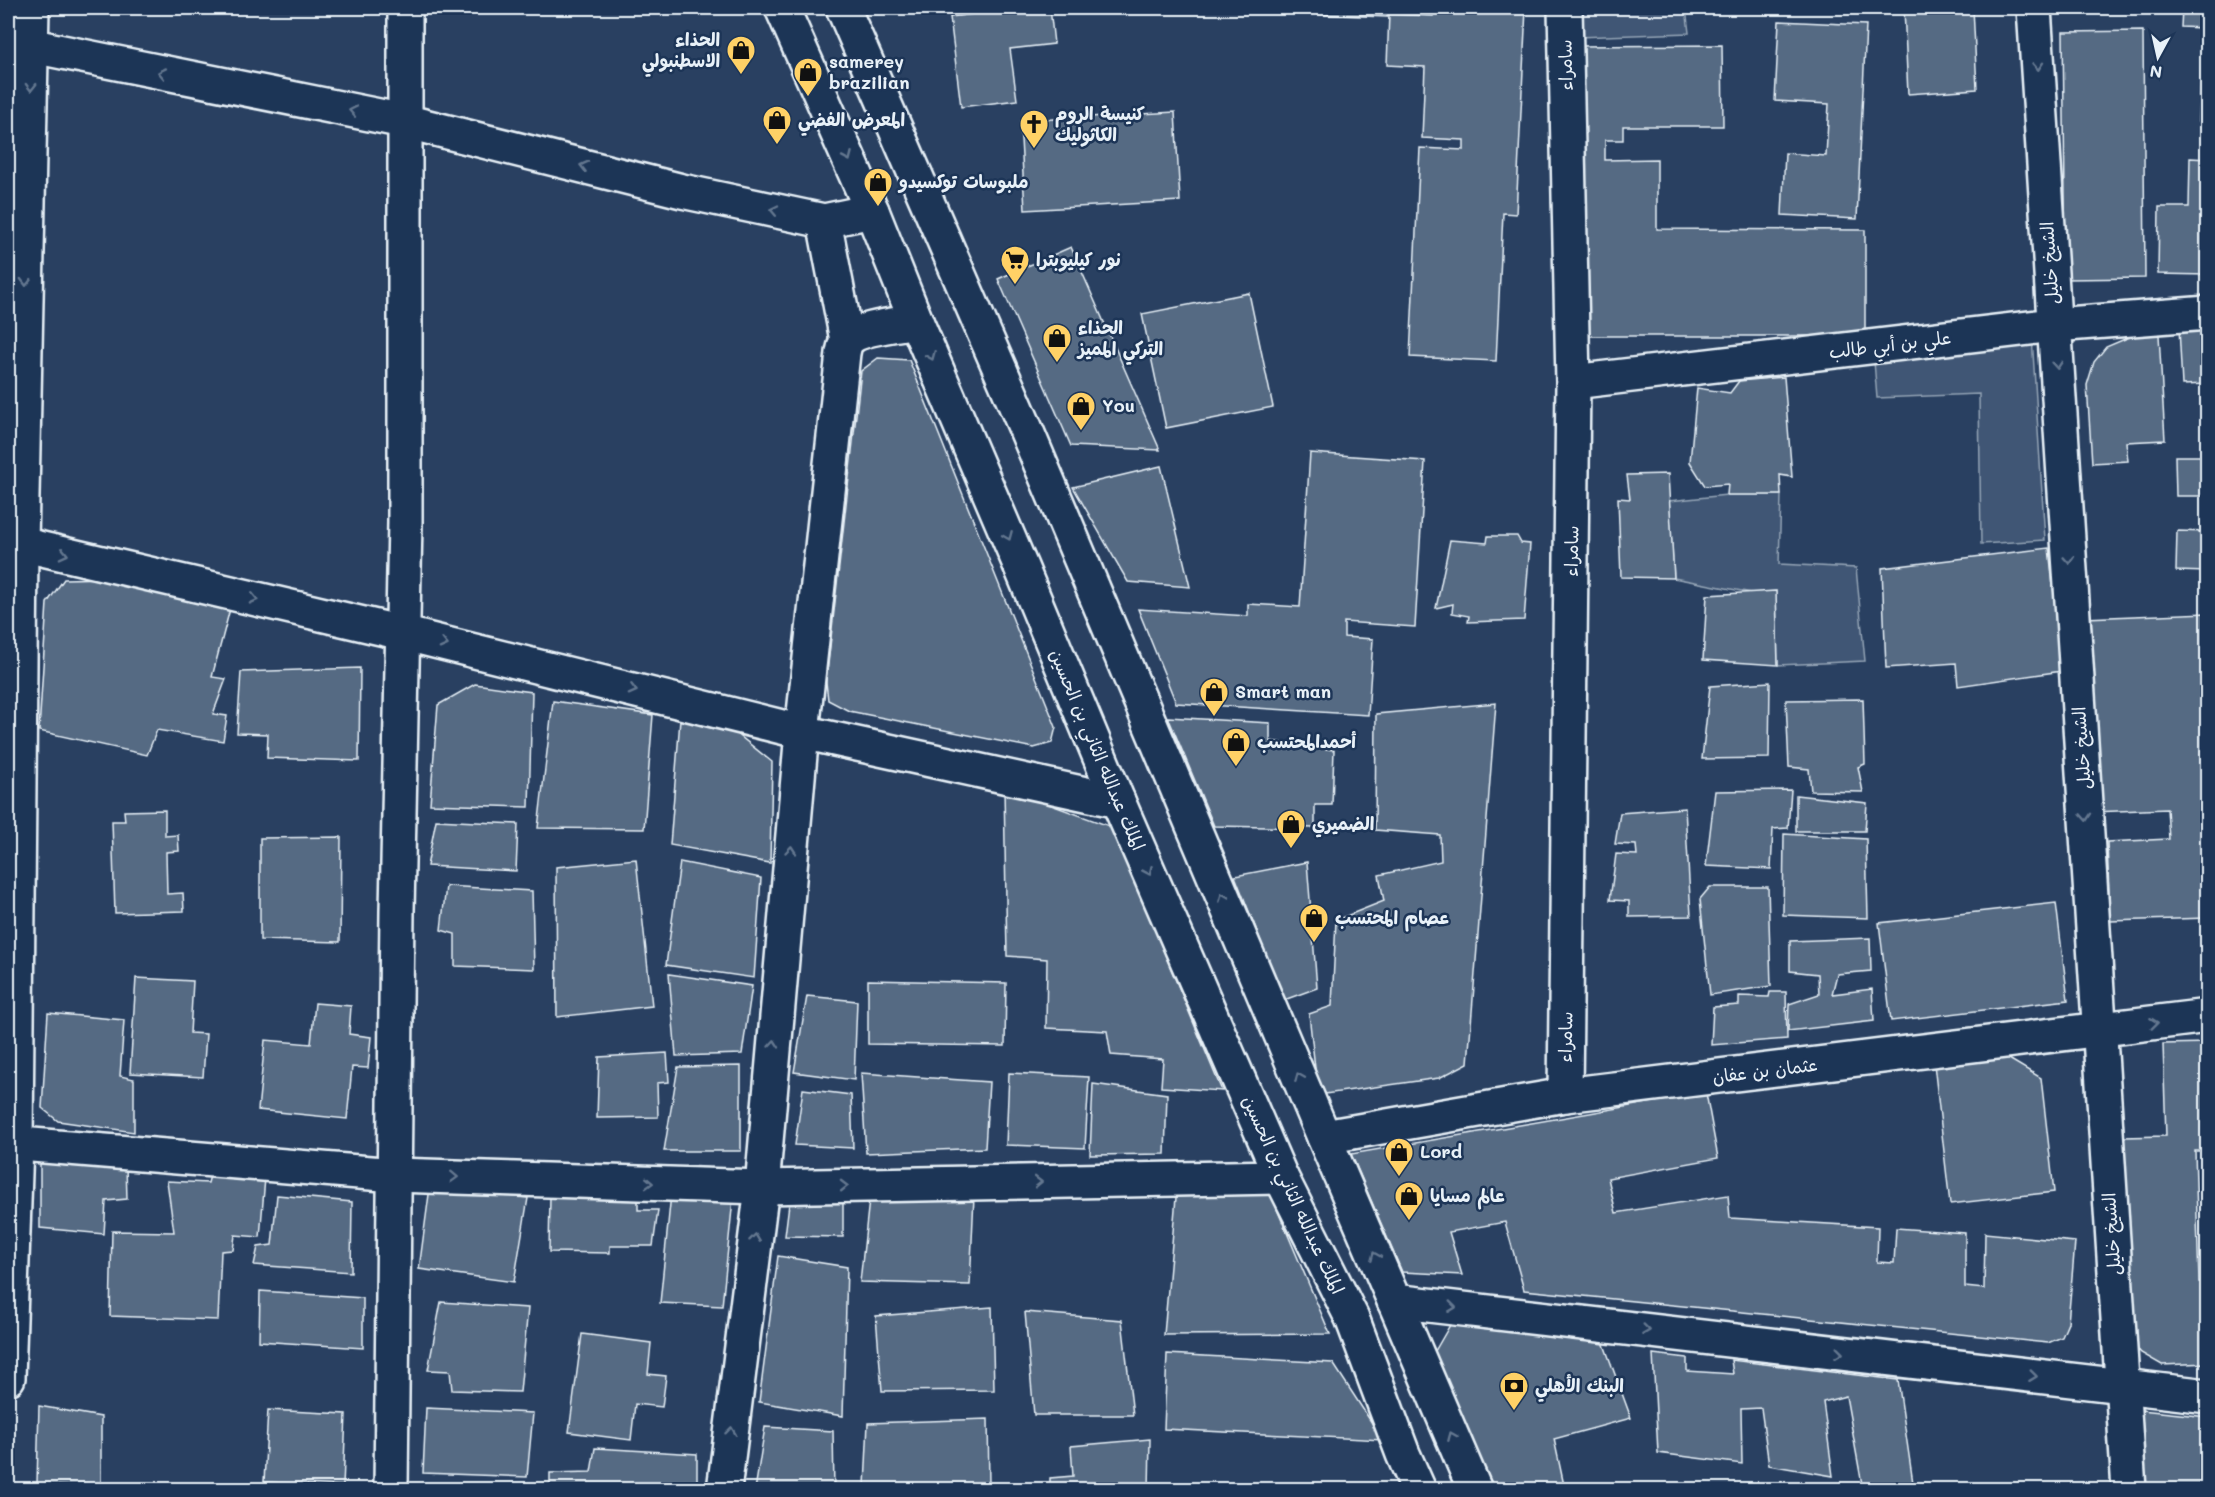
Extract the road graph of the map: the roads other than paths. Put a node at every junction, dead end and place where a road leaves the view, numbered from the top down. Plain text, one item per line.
1 (32, 8) edge
2 (405, 8) edge
3 (782, 8) edge
4 (843, 8) edge
5 (1565, 8) edge
6 (2034, 8) edge
7 (20, 44) edge
8 (404, 121) junction
9 (872, 210) junction
10 (824, 221) junction
11 (2208, 313) edge
12 (916, 321) junction
13 (2054, 325) junction
14 (848, 340) junction
15 (1574, 382) junction
16 (14, 542) edge
17 (402, 633) junction
18 (802, 732) junction
19 (1118, 801) junction
20 (2208, 1016) edge
21 (2100, 1029) junction
22 (1565, 1095) junction
23 (1324, 1137) junction
24 (12, 1144) edge
25 (395, 1175) junction
26 (1281, 1177) junction
27 (762, 1187) junction
28 (1394, 1300) junction
29 (8, 1378) edge
30 (2122, 1387) junction
31 (2208, 1396) edge
32 (1403, 1454) junction
33 (391, 1490) edge
34 (723, 1490) edge
35 (1400, 1490) edge
36 (1419, 1490) edge
37 (1475, 1490) edge
38 (2129, 1490) edge

1 - 7 street
2 - 8 street
3 -> 9 street, الملك عبدالله الثاني بن الحسين
23 -> 4 street
5 - 15 street, سامراء
6 -> 13 street, الشيخ خليل
8 -> 7 street
7 -> 16 street
10 -> 8 street
8 - 17 street
9 - 10 street
9 - 12 street, الملك عبدالله الثاني بن الحسين
10 - 14 street
11 - 13 street, علي بن أبي طالب
12 - 14 street
12 -> 19 street, الملك عبدالله الثاني بن الحسين
13 - 15 street, علي بن أبي طالب
13 -> 21 street, الشيخ خليل
14 - 18 street
15 - 22 street, سامراء
16 -> 17 street
16 - 24 street
17 -> 18 street
17 - 25 street
18 - 19 street
27 -> 18 street
19 -> 26 street, الملك عبدالله الثاني بن الحسين
21 -> 20 street, عثمان بن عفان
21 - 22 street, عثمان بن عفان
21 - 30 street, الشيخ خليل
22 - 23 street, عثمان بن عفان
28 -> 23 street
24 - 25 street
24 - 29 street
25 -> 27 street
25 - 33 street
27 -> 26 street
26 - 32 street, الملك عبدالله الثاني بن الحسين
34 -> 27 street
28 -> 30 street
37 -> 28 street
30 - 31 street
30 - 38 street, الشيخ خليل
32 - 35 street
32 - 36 street, الملك عبدالله الثاني بن الحسين

